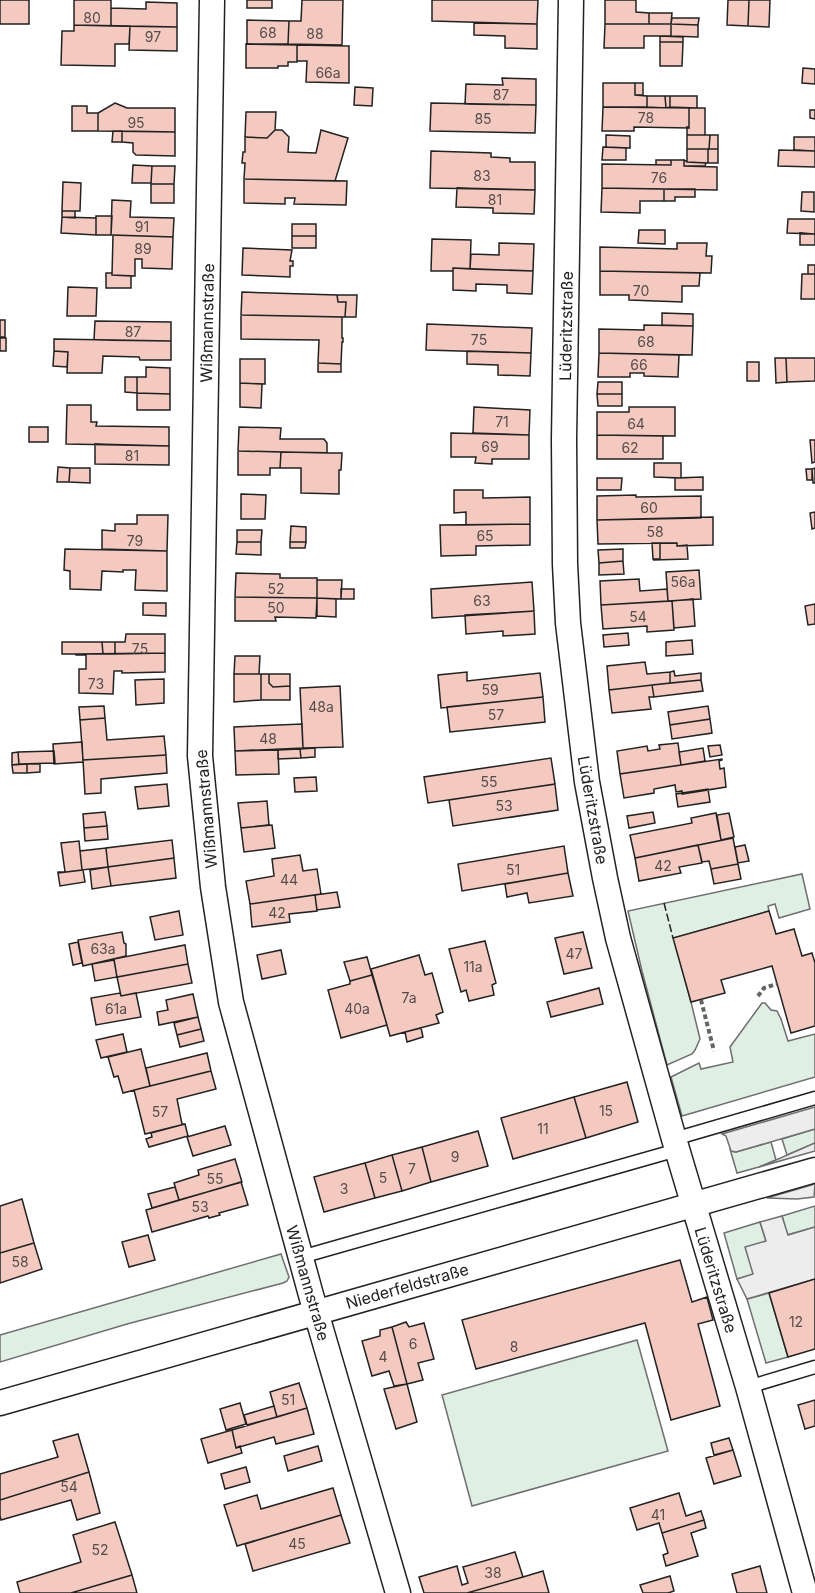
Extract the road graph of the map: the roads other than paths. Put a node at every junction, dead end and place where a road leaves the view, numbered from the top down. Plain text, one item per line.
1 (212, 0) edge
2 (571, 0) edge
3 (815, 1098) edge
4 (675, 1145) junction
5 (815, 1170) edge
6 (693, 1206) junction
7 (301, 1257) junction
8 (316, 1312) junction
9 (815, 1367) edge
10 (748, 1387) junction
11 (0, 1403) edge
12 (398, 1593) edge
13 (805, 1593) edge

1 - 7 street, Wißmannstraße
2 - 4 street, Lüderitzstraße
3 - 4 lane
4 - 6 street, Lüderitzstraße
4 - 7 lane
5 - 6 street, Niederfeldstraße
6 - 8 street, Niederfeldstraße
6 - 10 street, Lüderitzstraße
7 - 8 street, Wißmannstraße
8 - 11 street, Niederfeldstraße
8 - 12 street, Wißmannstraße
9 - 10 lane
10 - 13 street, Lüderitzstraße

